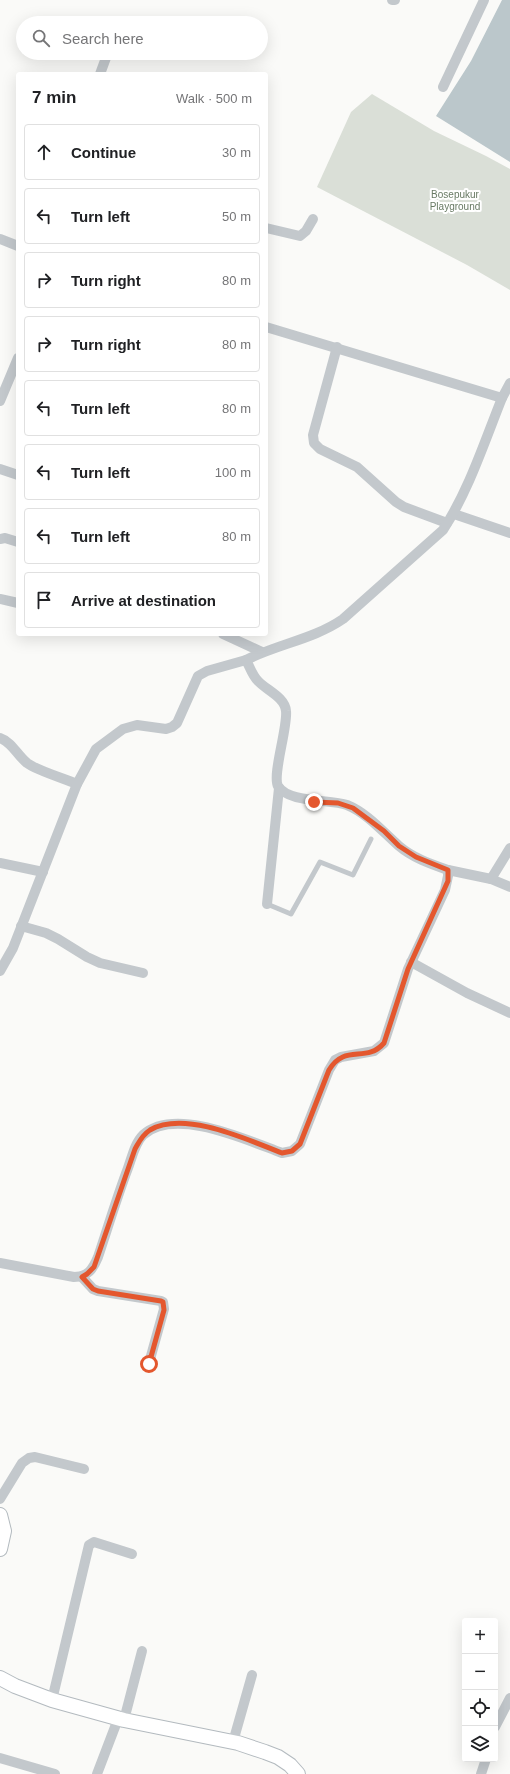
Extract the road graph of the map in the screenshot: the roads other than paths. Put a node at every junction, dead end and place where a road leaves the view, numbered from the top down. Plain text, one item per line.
1 (484, 0) edge
2 (104, 60) edge
3 (101, 72) edge
4 (443, 87) dead end
5 (314, 219) dead end
6 (268, 228) edge
7 (0, 239) edge
8 (16, 245) edge
9 (268, 328) edge
10 (337, 347) junction
11 (16, 363) edge
12 (510, 383) edge
13 (502, 398) junction
14 (0, 400) edge
15 (0, 469) edge
16 (16, 474) edge
17 (454, 514) junction
18 (447, 524) junction
19 (510, 533) edge
20 (0, 539) edge
21 (16, 541) edge
22 (0, 598) edge
23 (16, 602) edge
24 (227, 636) edge
25 (262, 652) junction
26 (246, 660) junction
27 (0, 738) edge
28 (77, 784) junction
29 (279, 788) junction
30 (371, 839) dead end
31 (510, 848) edge
32 (0, 863) edge
33 (448, 870) junction
34 (43, 872) junction
35 (491, 879) junction
36 (510, 887) edge
37 (267, 904) joint
38 (21, 926) junction
39 (411, 962) junction
40 (0, 971) edge
41 (142, 973) dead end
42 (510, 1013) edge
43 (0, 1263) edge
44 (82, 1277) junction
45 (149, 1364) dead end
46 (84, 1469) dead end
47 (0, 1499) edge
48 (0, 1515) edge
49 (0, 1549) edge
50 (132, 1554) dead end
51 (142, 1651) dead end
52 (252, 1675) dead end
53 (0, 1678) edge
54 (510, 1698) edge
55 (52, 1700) junction
56 (121, 1720) junction
57 (496, 1726) edge
58 (234, 1742) junction
59 (0, 1758) edge
60 (485, 1762) edge
61 (54, 1774) edge
62 (97, 1774) edge
63 (298, 1774) edge
64 (481, 1774) edge

1 - 4 street
2 - 3 street
5 - 6 street
7 - 8 street
9 - 10 street
10 - 13 street
10 - 18 street
11 - 14 street
12 - 13 street
13 - 17 street
15 - 16 street
17 - 18 street
17 - 19 street
18 - 25 street
20 - 21 street
22 - 23 street
24 - 25 street
25 - 26 street
26 - 28 street
26 - 29 street
27 - 28 street
28 - 34 street
29 - 33 street
29 - 37 street
30 - 37 lane
31 - 35 street
32 - 34 street
33 - 35 street
33 - 39 street
34 - 38 street
35 - 36 street
38 - 40 street
38 - 41 street
39 - 42 street
39 - 44 street
43 - 44 street
44 - 45 street
46 - 47 street
48 - 49 street
50 - 55 street
51 - 56 street
52 - 58 street
53 - 55 street
54 - 57 street
55 - 56 street
56 - 58 street
56 - 62 street
58 - 63 street
59 - 61 street
60 - 64 street

